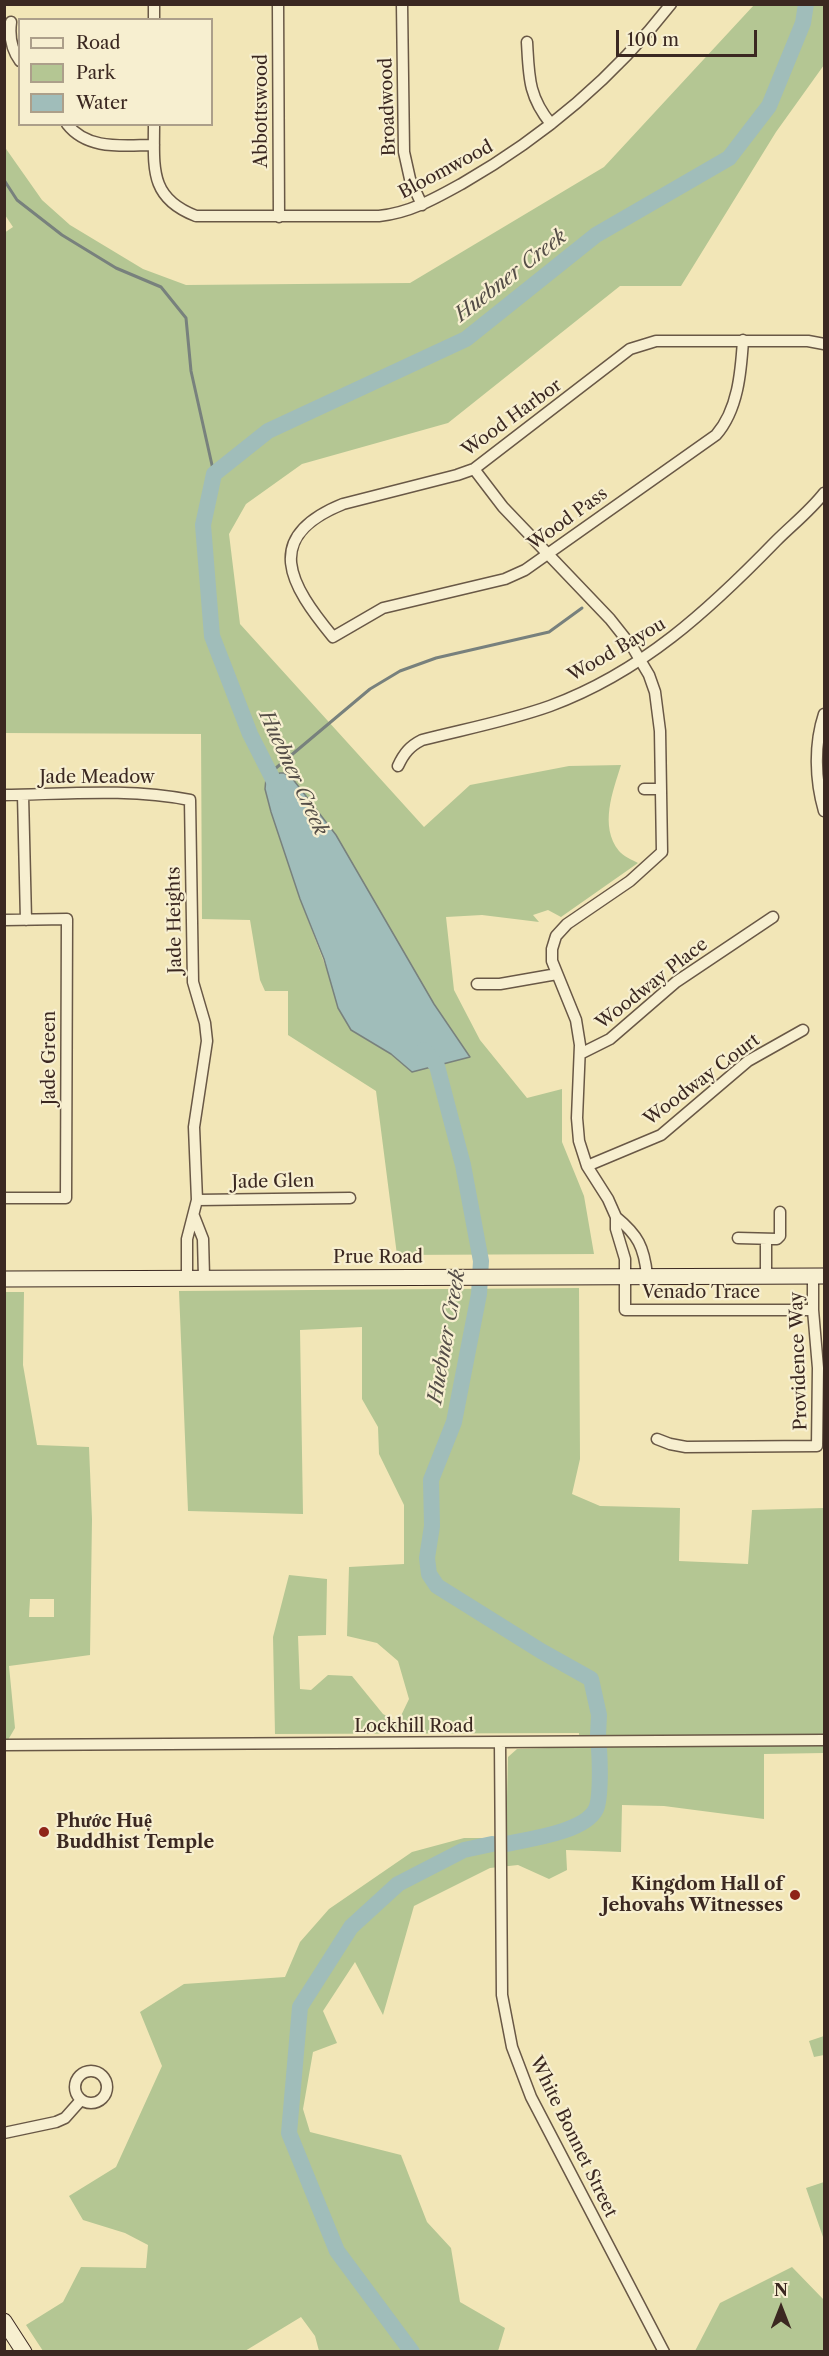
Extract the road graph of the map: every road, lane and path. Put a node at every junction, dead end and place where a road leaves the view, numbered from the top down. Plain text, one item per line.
1 (278, 4) edge
2 (402, 4) edge
3 (671, 4) edge
4 (11, 22) dead end
5 (527, 42) dead end
6 (18, 58) edge
7 (551, 124) junction
8 (69, 126) edge
9 (154, 126) edge
10 (154, 145) junction
11 (422, 205) junction
12 (279, 217) junction
13 (743, 340) junction
14 (825, 344) edge
15 (474, 469) junction
16 (822, 496) edge
17 (547, 554) junction
18 (333, 637) joint
19 (641, 660) junction
20 (825, 714) edge
21 (399, 765) dead end
22 (644, 789) dead end
23 (659, 789) junction
24 (4, 795) edge
25 (23, 795) junction
26 (190, 800) joint
27 (825, 811) edge
28 (773, 917) dead end
29 (4, 920) edge
30 (26, 920) junction
31 (557, 974) junction
32 (477, 984) dead end
33 (803, 1030) dead end
34 (580, 1054) junction
35 (587, 1166) junction
36 (4, 1198) edge
37 (350, 1198) dead end
38 (197, 1200) junction
39 (780, 1212) dead end
40 (194, 1216) junction
41 (616, 1217) junction
42 (738, 1238) dead end
43 (766, 1239) junction
44 (639, 1241) junction
45 (187, 1246) junction
46 (203, 1246) junction
47 (621, 1246) junction
48 (625, 1275) junction
49 (647, 1275) junction
50 (766, 1276) junction
51 (819, 1276) edge
52 (187, 1277) junction
53 (204, 1277) junction
54 (4, 1279) edge
55 (813, 1310) junction
56 (657, 1439) dead end
57 (825, 1740) edge
58 (500, 1743) junction
59 (4, 1745) edge
60 (81, 2100) dead end
61 (4, 2133) edge
62 (4, 2321) edge
63 (24, 2352) edge
64 (664, 2352) edge

1 - 12 street, Abbottswood
2 - 11 street, Broadwood
3 - 7 street, Bloomwood
4 - 6 street
5 - 7 street
7 - 11 street, Bloomwood
8 - 10 street
9 - 10 street, Bloomwood
10 - 12 street, Bloomwood
11 - 12 street, Bloomwood
13 - 14 street, Wood Harbor
13 - 15 street, Wood Harbor
13 - 17 street, Wood Pass
15 - 17 street
15 - 18 street, Wood Harbor
16 - 19 street, Wood Bayou
17 - 18 street, Wood Pass
17 - 19 street
19 - 21 street, Wood Bayou
19 - 23 street
20 - 27 street
22 - 23 street
23 - 31 street
24 - 25 street, Jade Meadow
25 - 26 street, Jade Meadow
25 - 30 street
26 - 38 street, Jade Heights
28 - 34 street, Woodway Place
29 - 30 street
30 - 36 street, Jade Green
31 - 32 street
31 - 34 street
33 - 35 street, Woodway Court
34 - 35 street
35 - 41 street
37 - 38 street, Jade Glen
38 - 40 street, Jade Heights
39 - 43 street
40 - 45 street, Jade Heights
40 - 46 street, Jade Heights
41 - 44 street
41 - 47 street
42 - 43 street
43 - 50 street
44 - 47 street
44 - 49 street
45 - 46 street
45 - 52 street, Jade Heights
46 - 53 street, Jade Heights
47 - 48 street
48 - 49 main road, Prue Road
48 - 53 main road, Prue Road
48 - 55 street, Venado Trace
49 - 50 main road, Prue Road
50 - 51 main road, Prue Road
51 - 55 street, Providence Way
52 - 53 main road, Prue Road
52 - 54 main road, Prue Road
55 - 56 street, Providence Way
57 - 58 street, Lockhill Road
58 - 59 street, Lockhill Road
58 - 64 street, White Bonnet Street
60 - 61 street
62 - 63 main road

